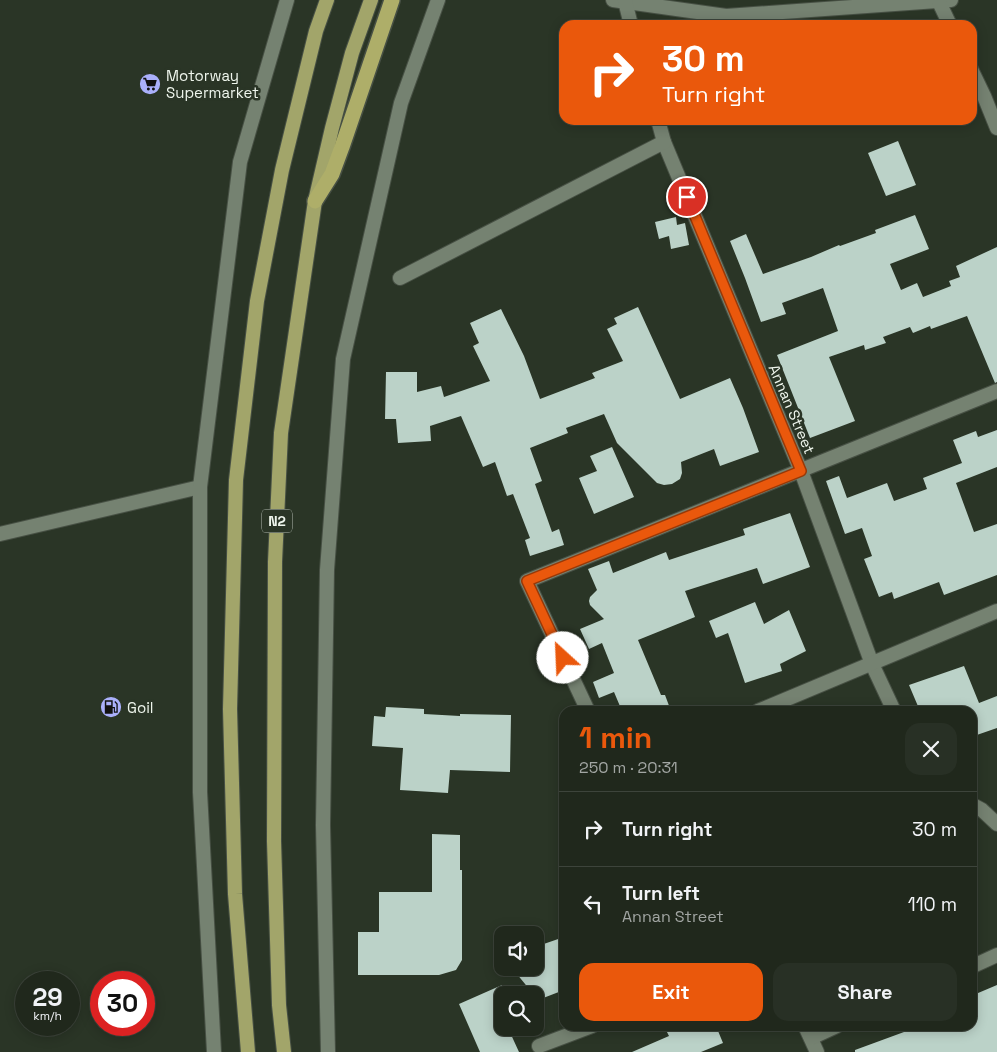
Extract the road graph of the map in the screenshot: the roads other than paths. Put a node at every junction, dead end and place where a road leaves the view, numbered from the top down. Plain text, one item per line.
1 (287, 0) edge
2 (327, 0) edge
3 (371, 0) edge
4 (392, 0) edge
5 (438, 0) edge
6 (619, 1) edge
7 (945, 1) edge
8 (629, 20) edge
9 (949, 20) edge
10 (977, 81) edge
11 (659, 125) edge
12 (997, 128) edge
13 (664, 142) junction
14 (316, 202) junction
15 (400, 278) dead end
16 (997, 391) edge
17 (801, 471) junction
18 (200, 487) junction
19 (0, 534) edge
20 (997, 611) edge
21 (872, 664) junction
22 (586, 706) edge
23 (770, 706) edge
24 (892, 706) edge
25 (977, 807) edge
26 (997, 824) edge
27 (997, 955) edge
28 (977, 964) edge
29 (579, 1031) edge
30 (808, 1032) edge
31 (539, 1046) dead end
32 (214, 1052) edge
33 (248, 1052) edge
34 (284, 1052) edge
35 (328, 1052) edge
36 (817, 1052) edge

1 - 18 street
2 - 33 highway
3 - 14 highway, N2
4 - 14 highway
5 - 35 street
6 - 7 street
6 - 8 street
7 - 9 street
10 - 12 street
11 - 13 street, Annan Street
13 - 15 street
13 - 17 street, Annan Street
14 - 34 highway, N2
16 - 17 street
17 - 21 street, Annan Street
17 - 22 street
18 - 19 street
18 - 32 street
20 - 21 street
21 - 23 street
21 - 24 street, Annan Street
25 - 26 street
27 - 28 street
29 - 31 street
30 - 36 street

